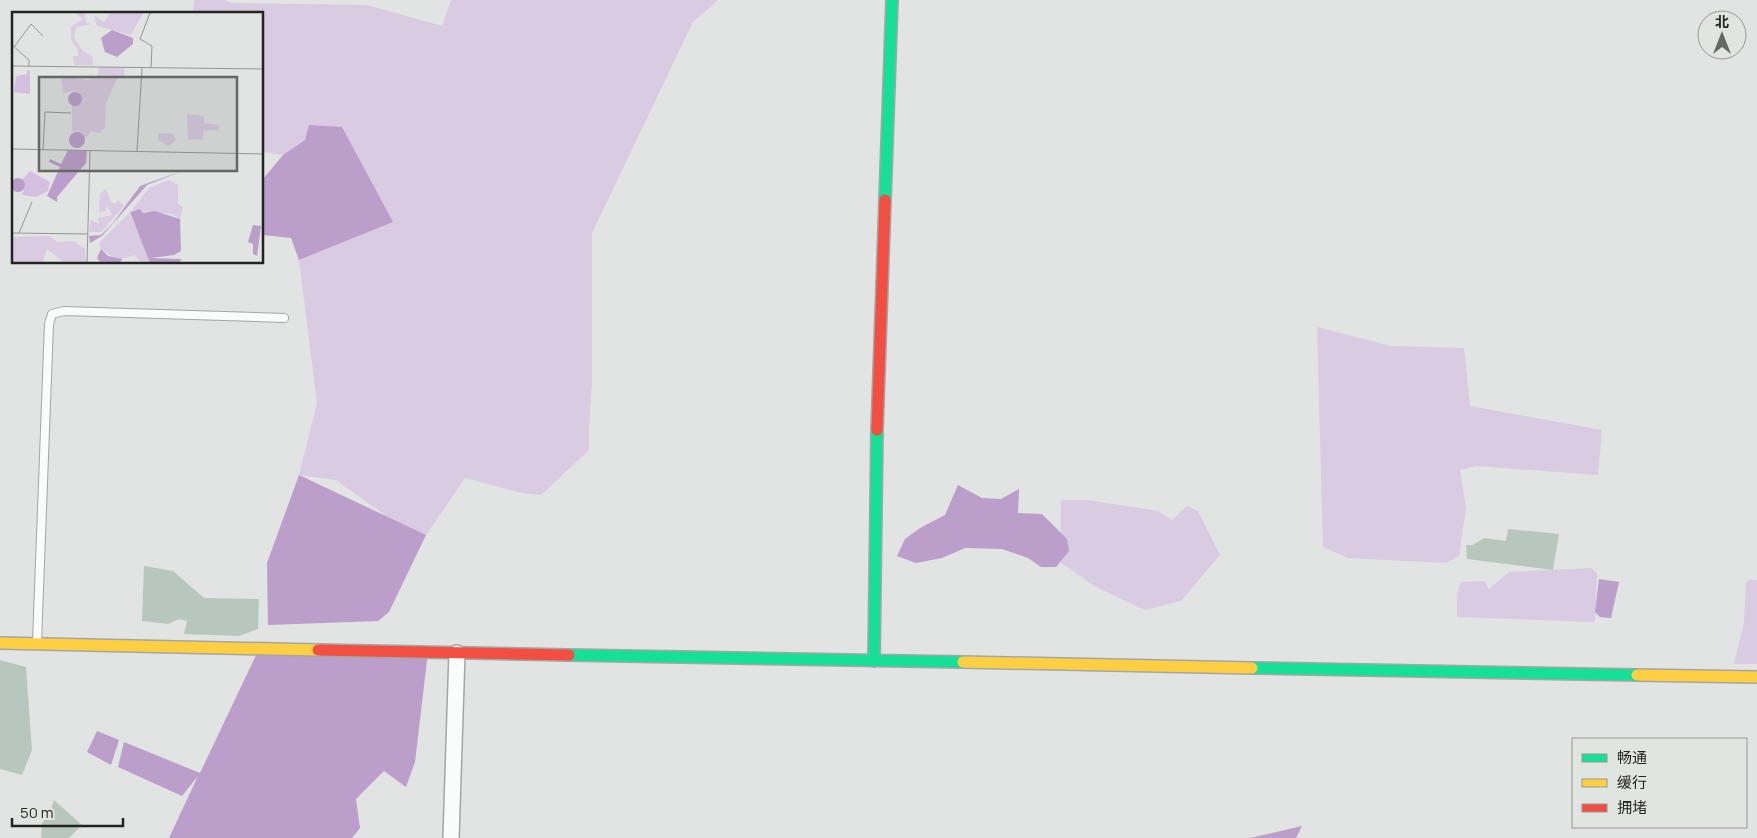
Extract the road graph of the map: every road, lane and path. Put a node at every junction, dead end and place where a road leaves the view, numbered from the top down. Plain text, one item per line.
1 (892, 0) edge
2 (284, 318) dead end
3 (0, 643) edge
4 (37, 644) junction
5 (456, 653) junction
6 (874, 661) junction
7 (1757, 677) edge
8 (451, 838) edge

1 - 6 street
2 - 4 lane
3 - 4 street
4 - 5 street
5 - 6 street
5 - 8 street
6 - 7 street

